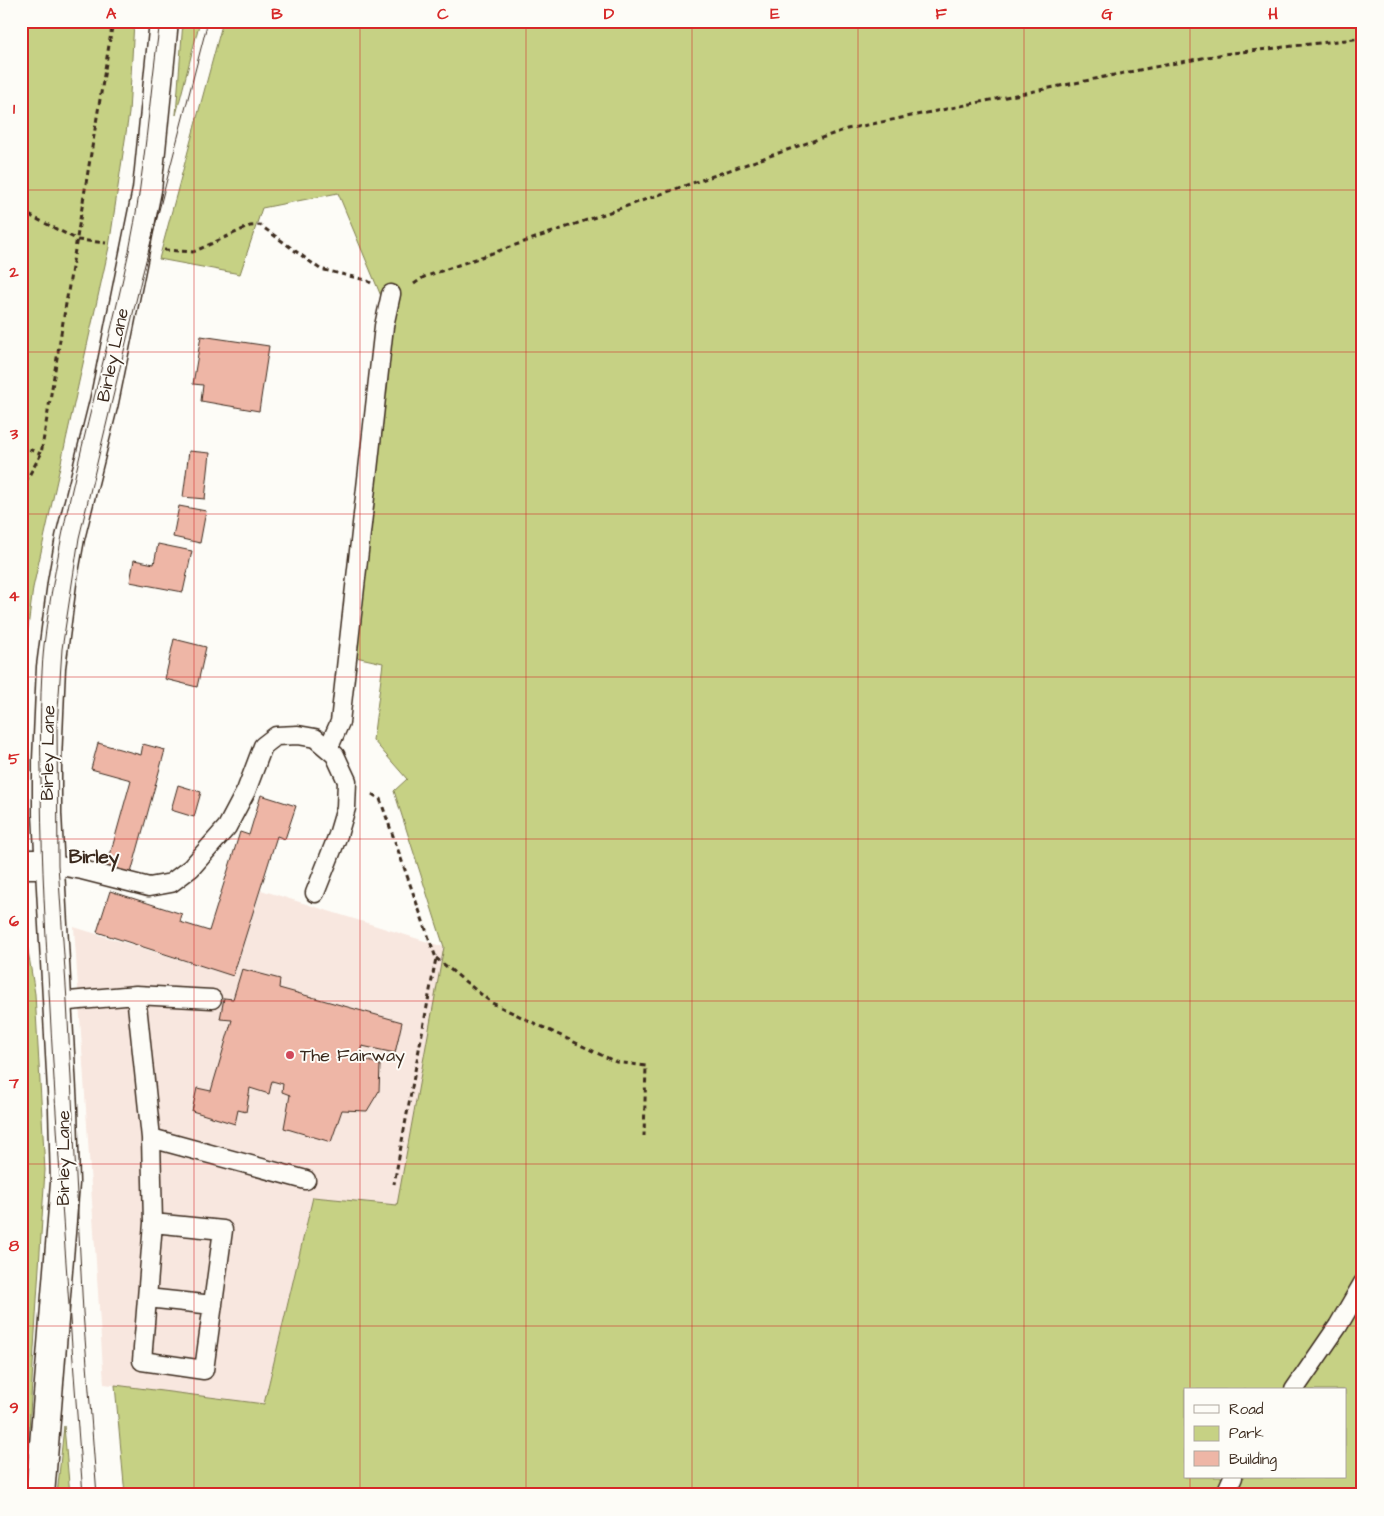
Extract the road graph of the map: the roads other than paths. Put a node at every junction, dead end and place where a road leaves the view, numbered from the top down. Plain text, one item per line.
1 (164, 21) edge
2 (391, 294) road end
3 (328, 749) junction
4 (21, 864) edge
5 (49, 864) junction
6 (316, 893) dead end
7 (136, 995) junction
8 (212, 999) dead end
9 (58, 1002) junction
10 (151, 1138) junction
11 (306, 1180) dead end
12 (153, 1223) junction
13 (1363, 1282) edge
14 (147, 1298) junction
15 (213, 1305) junction
16 (1295, 1388) edge
17 (1233, 1478) edge
18 (40, 1495) edge
19 (1225, 1495) edge

1 - 5 street, Birley Lane
2 - 3 lane
3 - 5 lane
3 - 6 lane
4 - 5 street
5 - 9 street, Birley Lane
7 - 8 lane
7 - 9 lane
7 - 10 lane
9 - 18 street, Birley Lane
10 - 11 lane
10 - 12 lane
12 - 14 lane
12 - 15 lane
13 - 16 lane
14 - 15 lane
14 - 15 lane
17 - 19 lane

